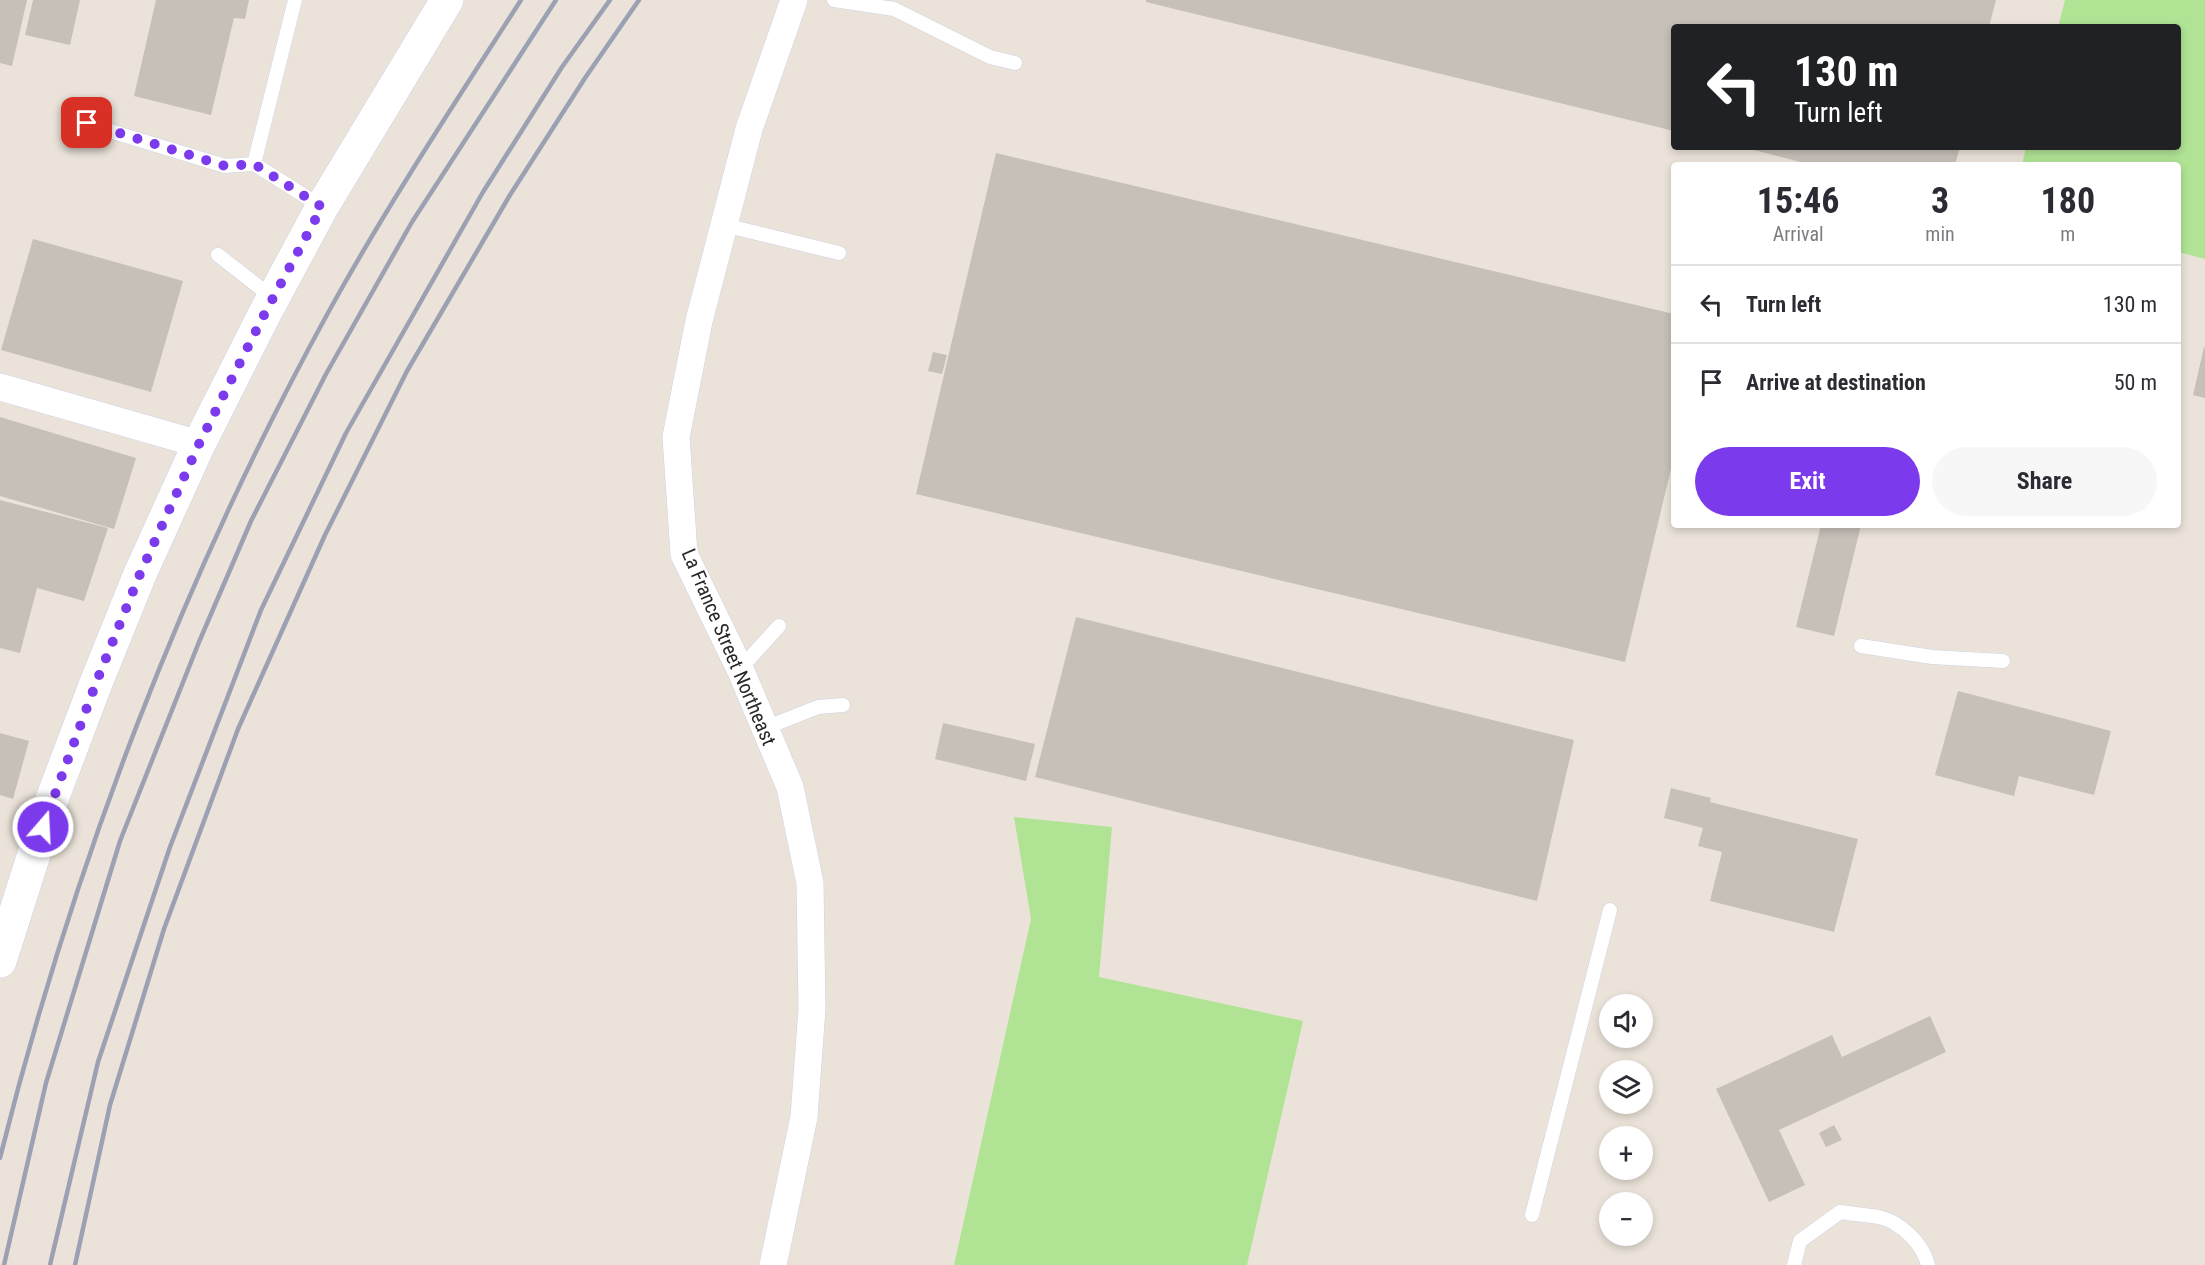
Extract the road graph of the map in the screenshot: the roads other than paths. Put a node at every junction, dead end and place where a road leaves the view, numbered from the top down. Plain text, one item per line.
1 (295, 0) edge
2 (447, 0) edge
3 (794, 0) edge
4 (834, 0) edge
5 (1015, 63) dead end
6 (87, 123) dead end
7 (254, 164) junction
8 (322, 207) junction
9 (724, 225) junction
10 (839, 253) dead end
11 (219, 255) dead end
12 (273, 298) junction
13 (0, 387) edge
14 (199, 444) junction
15 (779, 626) dead end
16 (1861, 646) dead end
17 (2003, 662) dead end
18 (740, 669) junction
19 (843, 705) dead end
20 (765, 728) junction
21 (1610, 910) dead end
22 (5, 927) edge
23 (0, 961) edge
24 (1532, 1215) dead end
25 (773, 1265) edge
26 (1794, 1265) edge
27 (1928, 1265) edge

1 - 7 lane
2 - 8 main road
3 - 9 street, La France Street Northeast
4 - 5 lane
6 - 7 lane
7 - 8 lane
8 - 12 main road
9 - 10 lane
9 - 18 street, La France Street Northeast
11 - 12 lane
12 - 14 main road
13 - 14 street
14 - 22 main road
15 - 18 lane
16 - 17 lane
18 - 20 street, La France Street Northeast
19 - 20 lane
20 - 25 street, La France Street Northeast
21 - 24 lane
22 - 23 main road
26 - 27 lane

